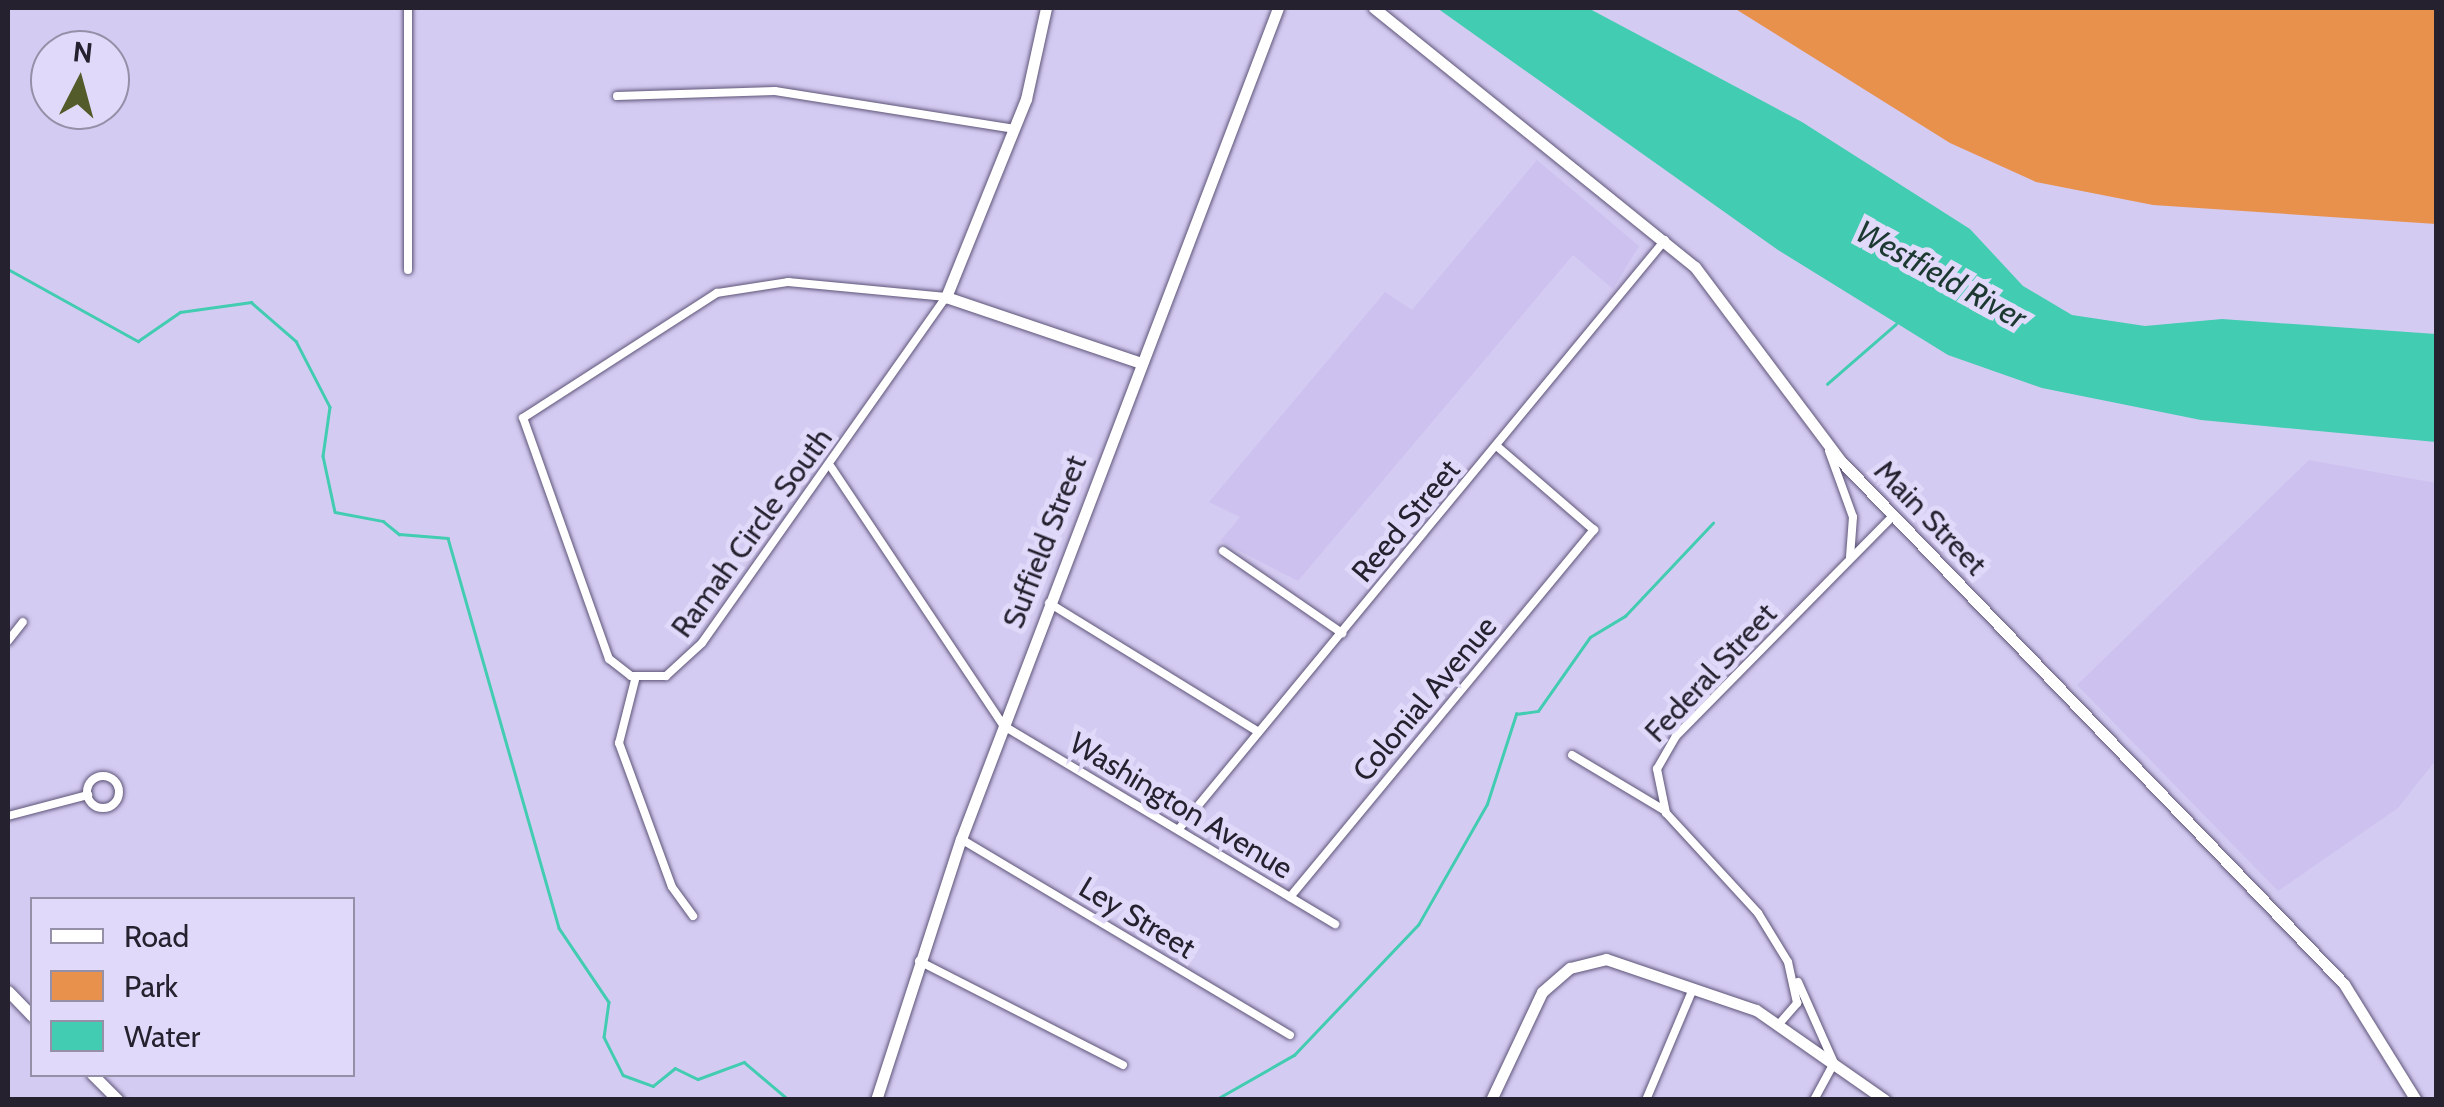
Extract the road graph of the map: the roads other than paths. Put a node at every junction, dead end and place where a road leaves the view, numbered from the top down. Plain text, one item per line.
1 (408, 8) edge
2 (1046, 8) edge
3 (1278, 8) edge
4 (1374, 8) edge
5 (617, 96) dead end
6 (1016, 129) junction
7 (1666, 239) junction
8 (408, 270) dead end
9 (946, 297) junction
10 (1141, 363) junction
11 (1825, 443) junction
12 (1498, 447) junction
13 (831, 466) junction
14 (1893, 516) junction
15 (1224, 550) dead end
16 (1848, 561) junction
17 (1049, 603) junction
18 (23, 622) dead end
19 (1342, 634) junction
20 (8, 641) edge
21 (636, 676) junction
22 (1004, 726) junction
23 (1259, 732) junction
24 (1572, 755) dead end
25 (88, 795) junction
26 (1664, 810) junction
27 (8, 816) edge
28 (1178, 830) junction
29 (961, 838) junction
30 (1290, 897) junction
31 (693, 916) dead end
32 (1335, 924) dead end
33 (919, 961) junction
34 (1792, 971) junction
35 (1695, 985) junction
36 (8, 991) edge
37 (30, 1014) edge
38 (1779, 1024) junction
39 (1290, 1035) dead end
40 (1834, 1063) junction
41 (1123, 1065) dead end
42 (95, 1077) edge
43 (118, 1100) edge
44 (876, 1100) edge
45 (1491, 1100) edge
46 (1646, 1100) edge
47 (1814, 1100) edge
48 (1885, 1100) edge
49 (2416, 1100) edge

1 - 8 street
2 - 6 main road
3 - 10 main road, Suffield Street
4 - 7 main road, Main Street
5 - 6 street
6 - 9 main road
7 - 11 main road, Main Street
7 - 12 street, Reed Street
9 - 10 main road
9 - 13 street, Ramah Circle South
9 - 21 street
10 - 17 main road, Suffield Street
11 - 14 main road, Main Street
11 - 16 street
12 - 19 street, Reed Street
12 - 30 street, Colonial Avenue
13 - 21 street, Ramah Circle South
13 - 22 street
14 - 16 street, Federal Street
14 - 49 main road, Main Street
15 - 19 street
16 - 26 street, Federal Street
17 - 22 main road, Suffield Street
17 - 23 street
18 - 20 street
19 - 23 street, Reed Street
21 - 31 street
22 - 28 street, Washington Avenue
22 - 29 main road, Suffield Street
23 - 28 street, Reed Street
24 - 26 street
25 - 25 street
25 - 27 street
26 - 34 street
28 - 30 street, Washington Avenue
29 - 33 main road, Suffield Street
29 - 39 street, Ley Street
30 - 32 street, Washington Avenue
33 - 41 street
33 - 44 main road, Suffield Street
34 - 38 street
34 - 40 street
35 - 38 main road
35 - 45 main road
35 - 46 street
36 - 37 main road
38 - 40 main road
40 - 47 street
40 - 48 main road
42 - 43 main road

